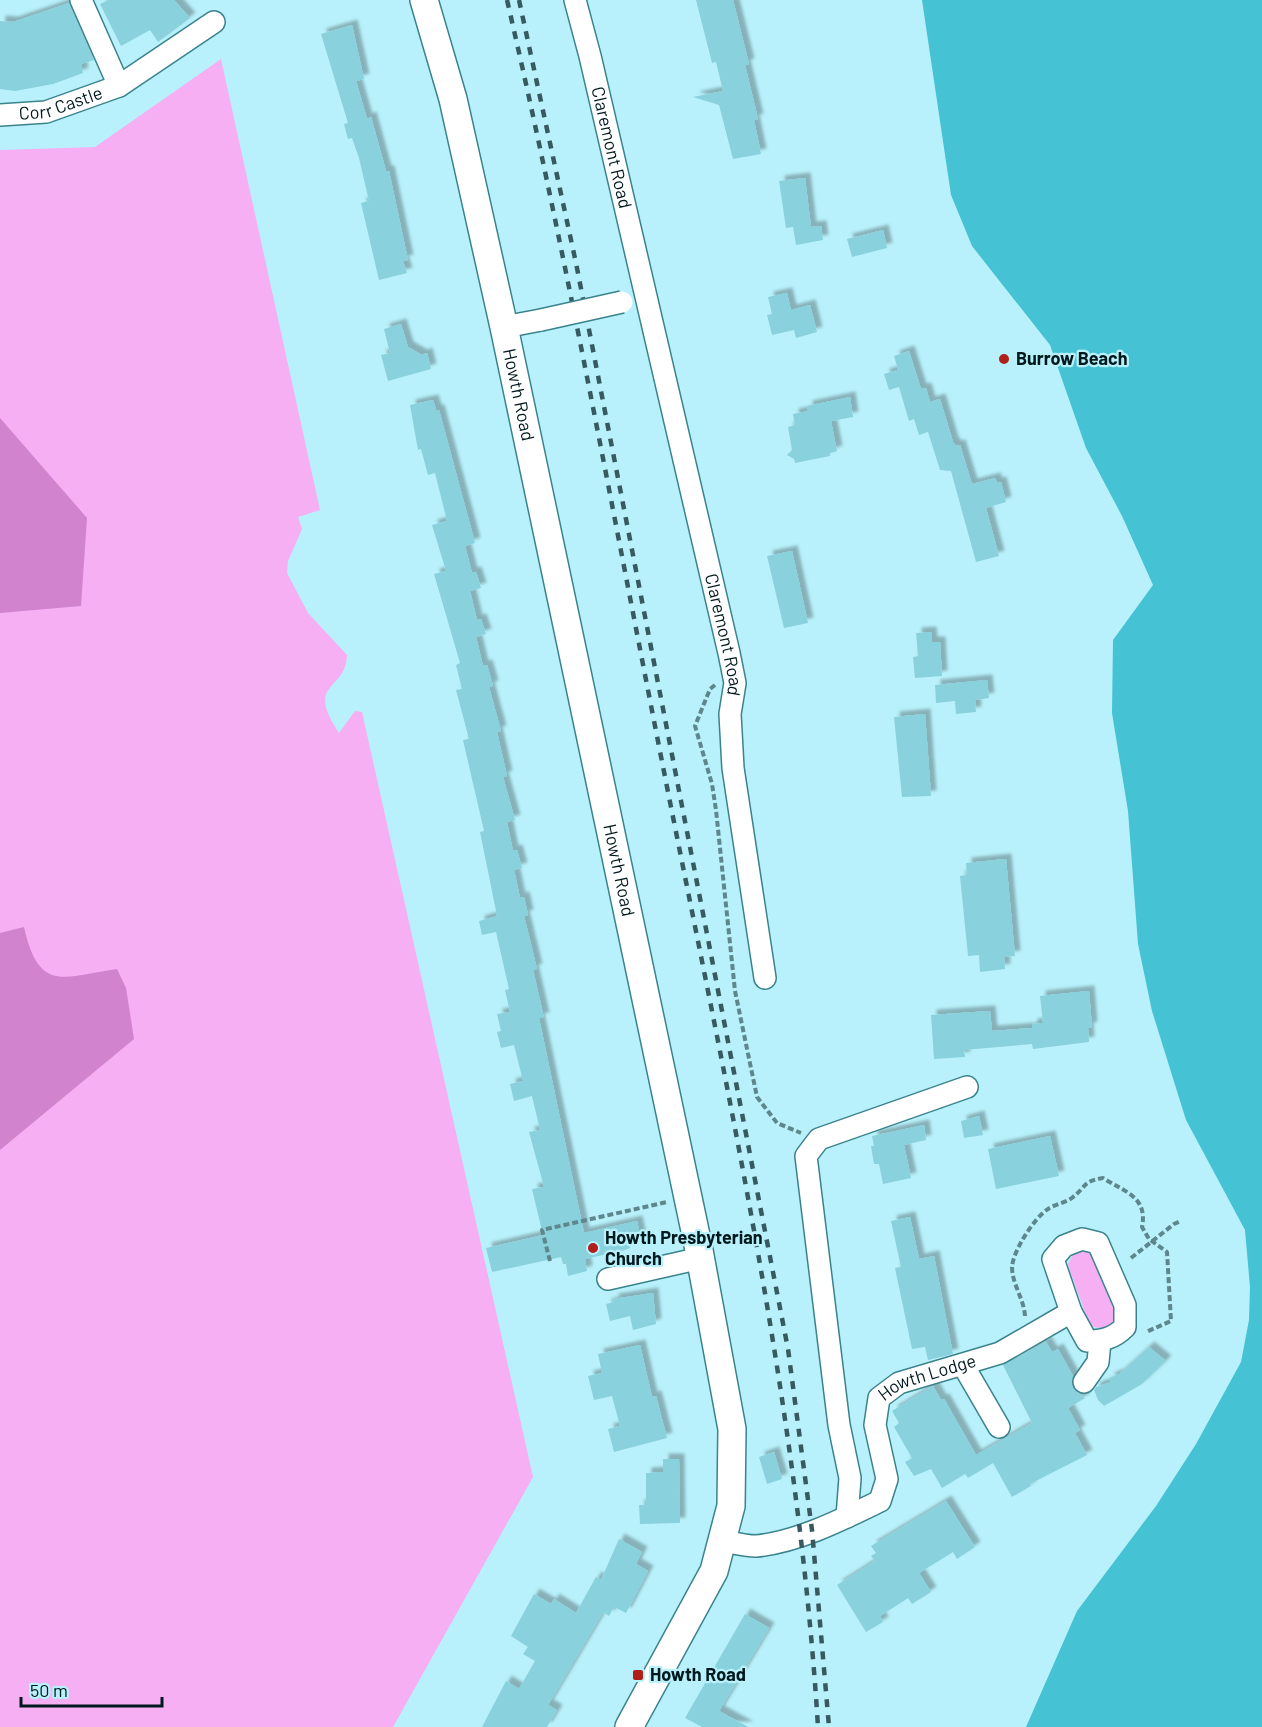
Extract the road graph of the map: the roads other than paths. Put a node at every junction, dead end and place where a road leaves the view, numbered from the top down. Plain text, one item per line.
1 (81, 0) edge
2 (424, 0) edge
3 (574, 0) edge
4 (214, 22) dead end
5 (119, 86) junction
6 (0, 116) edge
7 (645, 297) junction
8 (504, 327) junction
9 (765, 978) dead end
10 (967, 1087) dead end
11 (701, 1258) junction
12 (608, 1279) dead end
13 (1071, 1312) junction
14 (1100, 1341) junction
15 (963, 1365) junction
16 (1084, 1382) dead end
17 (999, 1427) dead end
18 (847, 1517) junction
19 (724, 1541) junction
20 (628, 1727) edge

1 - 5 street, Corr Castle
2 - 8 main road, Howth Road
3 - 7 street, Claremont Road
4 - 5 street, Corr Castle
5 - 6 street, Corr Castle
7 - 8 street, bridge
7 - 9 street, Claremont Road
8 - 11 main road, Howth Road
10 - 18 street
11 - 12 street
11 - 19 main road, Howth Road
13 - 14 street
13 - 14 street
13 - 15 street, Howth Lodge
14 - 16 street
15 - 17 street
15 - 18 street, Howth Lodge
18 - 19 street
19 - 20 main road, Howth Road

